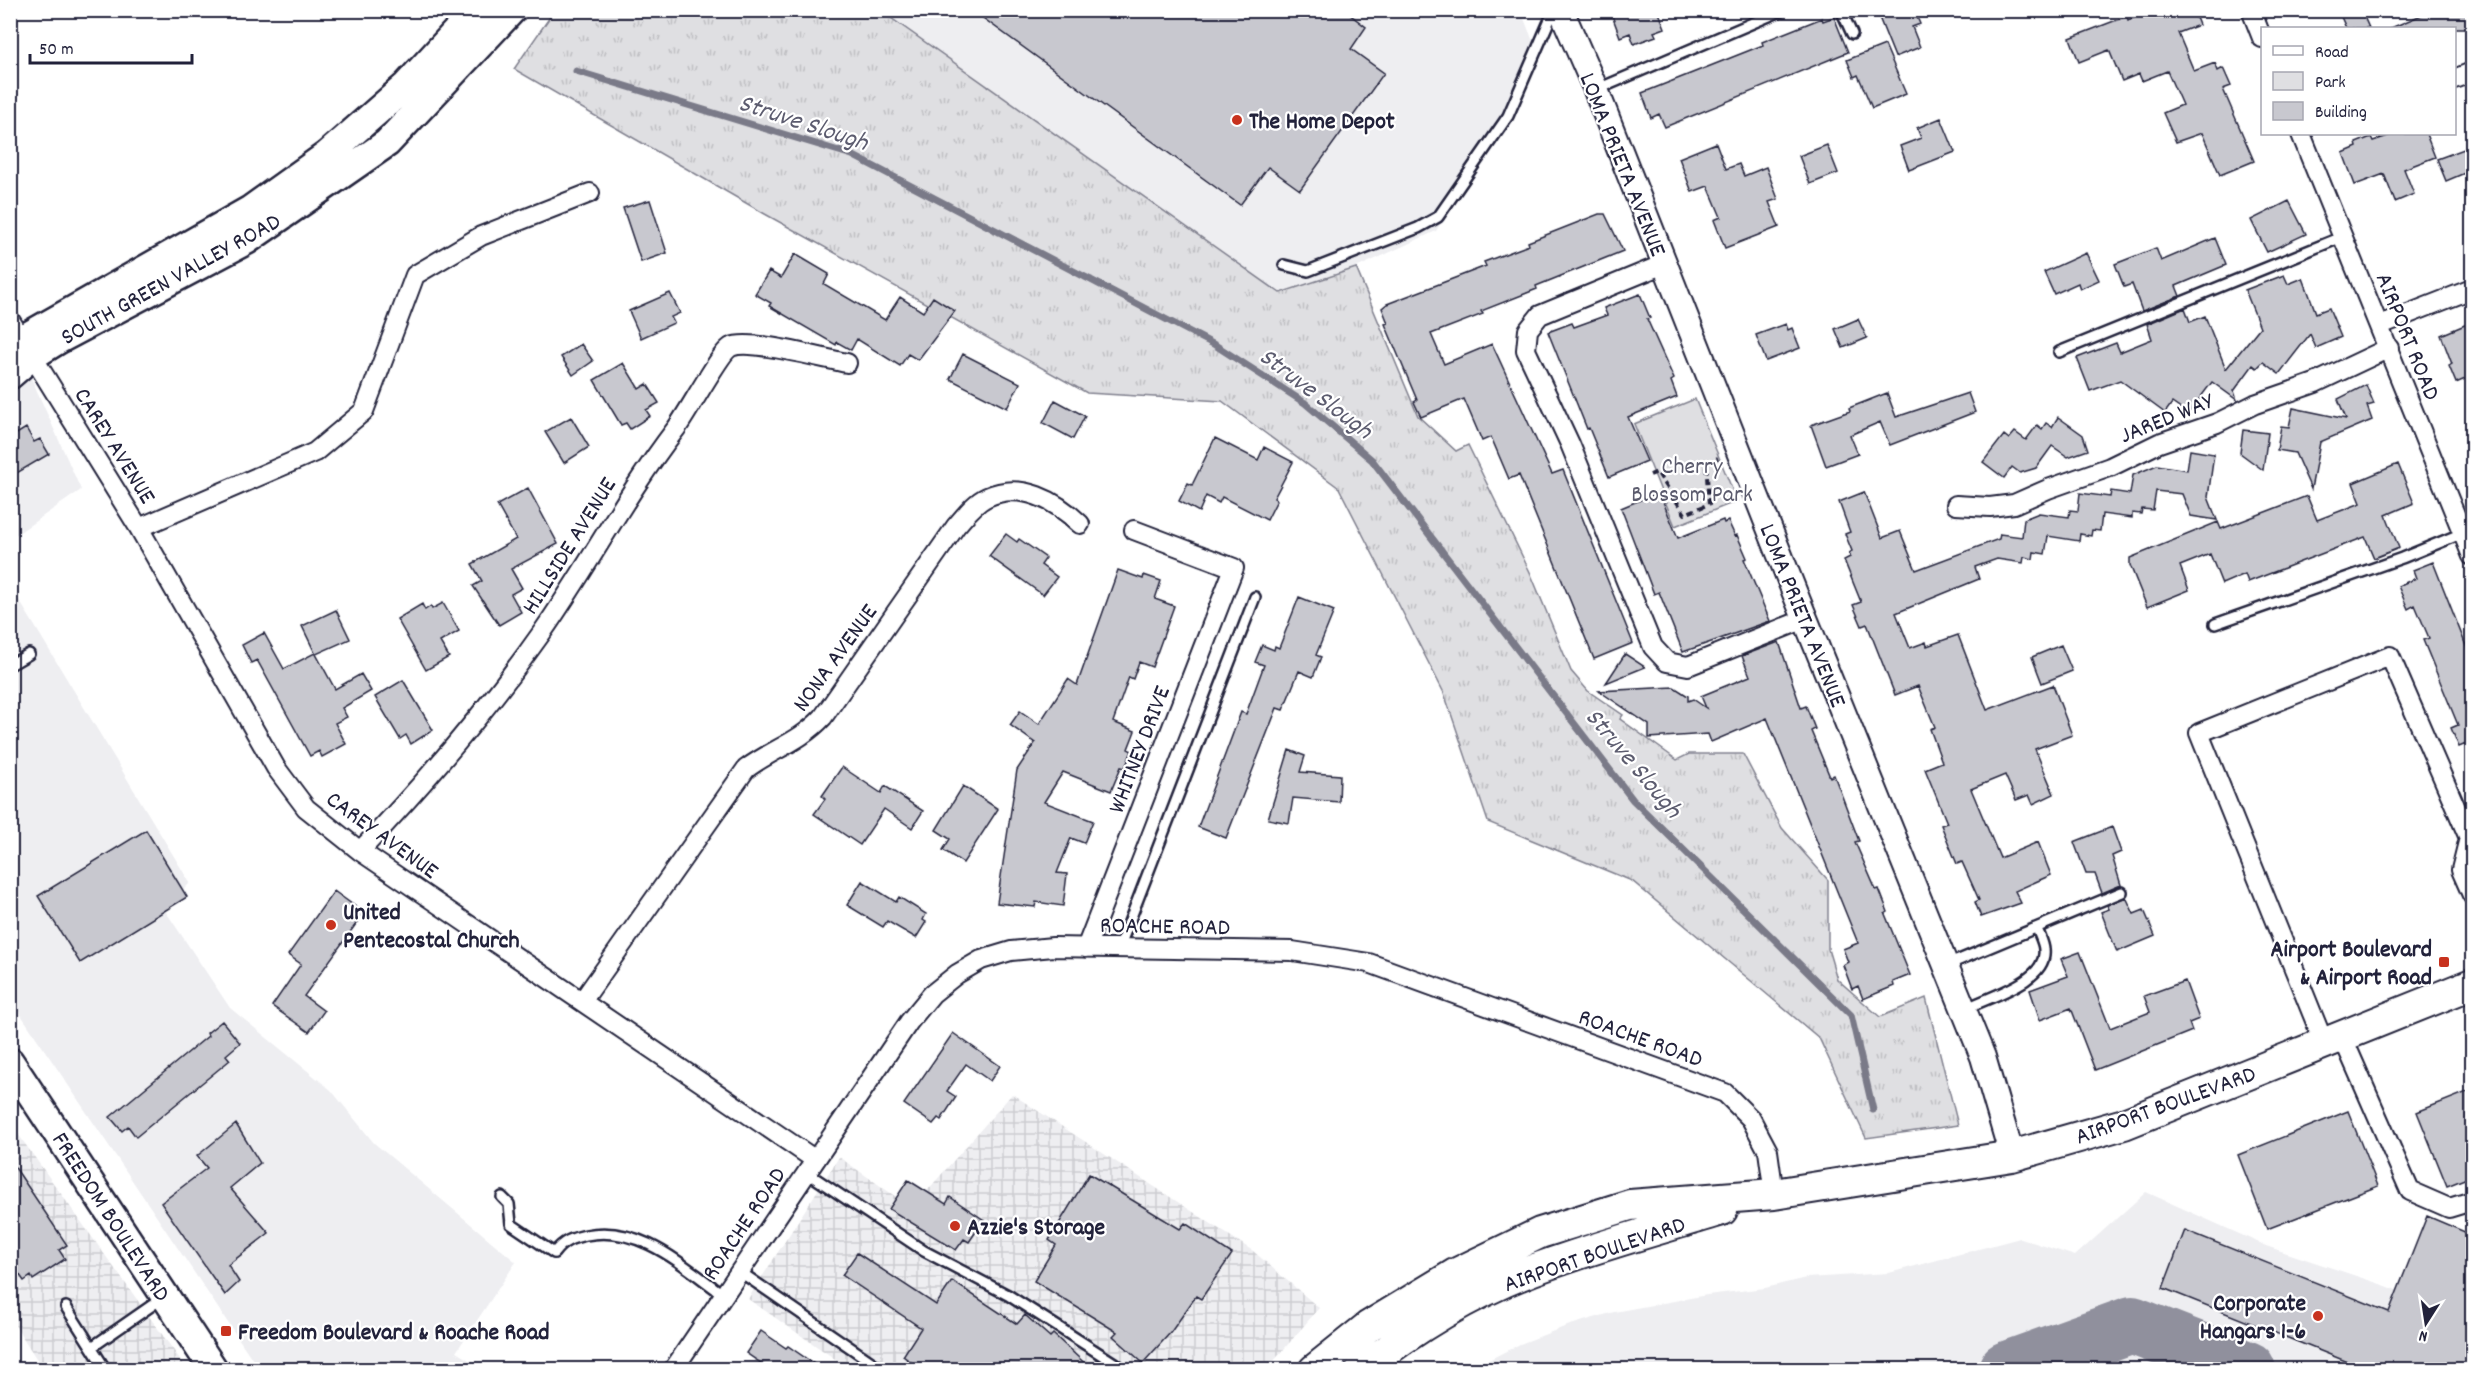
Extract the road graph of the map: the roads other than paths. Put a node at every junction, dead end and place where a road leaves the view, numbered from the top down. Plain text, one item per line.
1 (476, 10) edge
2 (512, 10) edge
3 (1554, 10) edge
4 (1561, 10) edge
5 (1783, 10) edge
6 (1841, 10) edge
7 (2252, 10) edge
8 (1852, 34) dead end
9 (2261, 35) edge
10 (2472, 72) edge
11 (2456, 78) edge
12 (1596, 90) junction
13 (2307, 135) edge
14 (590, 193) dead end
15 (2342, 237) junction
16 (1664, 264) junction
17 (1284, 265) dead end
18 (2472, 289) edge
19 (2379, 325) junction
20 (19, 340) edge
21 (2389, 348) junction
22 (2060, 351) dead end
23 (847, 363) dead end
24 (10, 375) edge
25 (1956, 505) dead end
26 (1080, 524) dead end
27 (139, 528) junction
28 (1134, 530) dead end
29 (2463, 533) junction
30 (2472, 556) edge
31 (1255, 597) dead end
32 (1805, 619) junction
33 (2215, 624) dead end
34 (29, 654) dead end
35 (10, 665) edge
36 (360, 850) junction
37 (2122, 892) dead end
38 (2472, 895) edge
39 (2037, 928) junction
40 (1086, 948) junction
41 (1119, 948) junction
42 (1946, 965) junction
43 (2472, 984) edge
44 (583, 1000) junction
45 (1964, 1009) junction
46 (2333, 1040) junction
47 (10, 1062) edge
48 (2012, 1156) junction
49 (810, 1166) junction
50 (1774, 1194) junction
51 (502, 1197) dead end
52 (2472, 1201) edge
53 (739, 1272) junction
54 (724, 1295) junction
55 (164, 1297) junction
56 (66, 1307) dead end
57 (92, 1347) junction
58 (1119, 1365) dead end
59 (106, 1370) edge
60 (214, 1370) edge
61 (673, 1370) edge
62 (883, 1370) edge
63 (1314, 1370) edge
64 (1362, 1370) edge

1 - 20 main road, SOUTH GREEN VALLEY ROAD
2 - 20 main road, SOUTH GREEN VALLEY ROAD
3 - 17 lane
4 - 12 street, LOMA PRIETA AVENUE
5 - 12 lane
6 - 8 lane
7 - 9 street
10 - 11 street
12 - 16 street, LOMA PRIETA AVENUE
13 - 15 street, AIRPORT ROAD
14 - 27 street
15 - 19 street, AIRPORT ROAD
15 - 22 lane
16 - 32 street, LOMA PRIETA AVENUE
16 - 32 street
18 - 19 street
19 - 21 street, AIRPORT ROAD
20 - 24 main road, SOUTH GREEN VALLEY ROAD
20 - 27 street, CAREY AVENUE
21 - 25 street, JARED WAY
21 - 29 street, AIRPORT ROAD
23 - 36 street, HILLSIDE AVENUE
26 - 44 street, NONA AVENUE
27 - 36 street, CAREY AVENUE
28 - 40 street, WHITNEY DRIVE
29 - 30 street, AIRPORT ROAD
29 - 33 lane
31 - 41 lane
32 - 42 street, LOMA PRIETA AVENUE
34 - 35 lane
36 - 44 street, CAREY AVENUE
37 - 39 lane
38 - 46 street
39 - 42 lane
39 - 45 lane
40 - 41 street, ROACHE ROAD
40 - 49 street, ROACHE ROAD
41 - 50 street, ROACHE ROAD
42 - 45 street, LOMA PRIETA AVENUE
43 - 46 main road, AIRPORT BOULEVARD
44 - 49 street, CAREY AVENUE
45 - 48 street, LOMA PRIETA AVENUE
46 - 48 main road, AIRPORT BOULEVARD
46 - 52 street
47 - 55 main road, FREEDOM BOULEVARD
48 - 50 main road, AIRPORT BOULEVARD
49 - 53 street, ROACHE ROAD
49 - 58 lane
50 - 63 main road, AIRPORT BOULEVARD
50 - 64 main road, AIRPORT BOULEVARD
51 - 54 lane
53 - 54 street, ROACHE ROAD
53 - 62 lane
54 - 61 street, ROACHE ROAD
55 - 57 lane
55 - 60 main road, FREEDOM BOULEVARD
56 - 57 lane
57 - 59 lane

